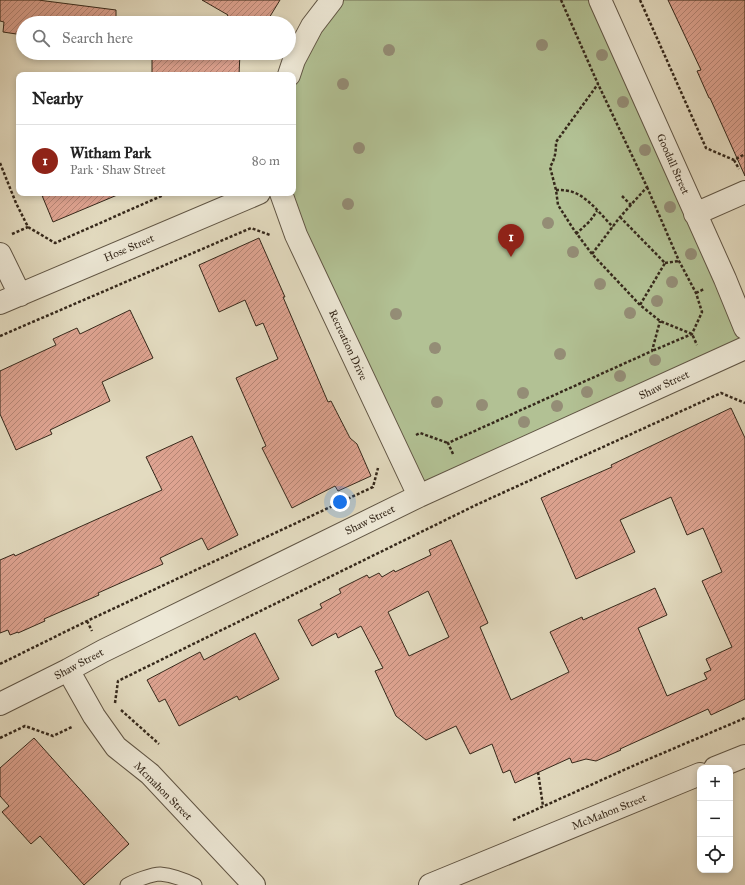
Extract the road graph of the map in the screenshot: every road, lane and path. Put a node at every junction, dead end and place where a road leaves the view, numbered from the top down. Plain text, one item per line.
1 (332, 0) edge
2 (561, 0) edge
3 (600, 0) edge
4 (640, 0) edge
5 (296, 56) edge
6 (294, 60) edge
7 (290, 72) edge
8 (598, 84) junction
9 (745, 154) edge
10 (0, 163) edge
11 (648, 187) junction
12 (556, 190) junction
13 (745, 192) edge
14 (161, 196) edge
15 (252, 196) edge
16 (282, 196) edge
17 (622, 196) dead end
18 (631, 205) junction
19 (597, 211) junction
20 (695, 214) junction
21 (620, 217) junction
22 (613, 227) junction
23 (576, 234) junction
24 (271, 236) dead end
25 (0, 254) edge
26 (592, 254) junction
27 (679, 261) junction
28 (665, 263) junction
29 (20, 295) junction
30 (0, 303) edge
31 (640, 305) junction
32 (660, 321) junction
33 (745, 328) edge
34 (692, 334) junction
35 (0, 336) edge
36 (745, 348) edge
37 (652, 351) junction
38 (707, 365) junction
39 (745, 403) edge
40 (448, 444) junction
41 (396, 445) junction
42 (378, 468) dead end
43 (463, 476) junction
44 (419, 496) junction
45 (0, 664) edge
46 (68, 670) junction
47 (0, 704) edge
48 (115, 704) junction
49 (94, 716) junction
50 (745, 718) edge
51 (0, 738) edge
52 (159, 744) dead end
53 (745, 756) edge
54 (722, 765) edge
55 (538, 772) dead end
56 (697, 775) edge
57 (543, 806) junction
58 (513, 820) dead end
59 (127, 885) edge
60 (196, 885) edge
61 (254, 885) edge
62 (430, 885) edge

1 - 5 street
2 - 8 path
3 - 20 street, Goodall Street
4 - 9 path
6 - 7 street
8 - 11 path
8 - 12 path
10 - 14 path
11 - 18 path
11 - 27 path
12 - 19 path
12 - 23 path
13 - 20 street
15 - 29 street, Hose Street
16 - 41 street, Recreation Drive
17 - 18 path
18 - 21 path
19 - 22 path
19 - 23 path
20 - 33 street, Goodall Street
21 - 22 path
21 - 28 path
22 - 26 path
23 - 26 path
24 - 35 path
25 - 29 street
26 - 31 path
27 - 28 path
27 - 34 path
28 - 31 path
29 - 30 street, Hose Street
31 - 32 path
32 - 34 path
32 - 37 path
34 - 37 path
34 - 38 path
36 - 38 street, Shaw Street
37 - 40 path
38 - 43 street, Shaw Street
39 - 48 path
40 - 41 path
40 - 43 path
41 - 44 street, Recreation Drive
42 - 45 path
43 - 44 street, Shaw Street
44 - 46 street, Shaw Street
46 - 47 street, Shaw Street
46 - 49 street, Mcmahon Street
48 - 49 path
48 - 52 path
49 - 51 path
49 - 61 street, Mcmahon Street
50 - 57 path
53 - 54 street
55 - 57 path
56 - 62 street, McMahon Street
57 - 58 path
59 - 60 lane

